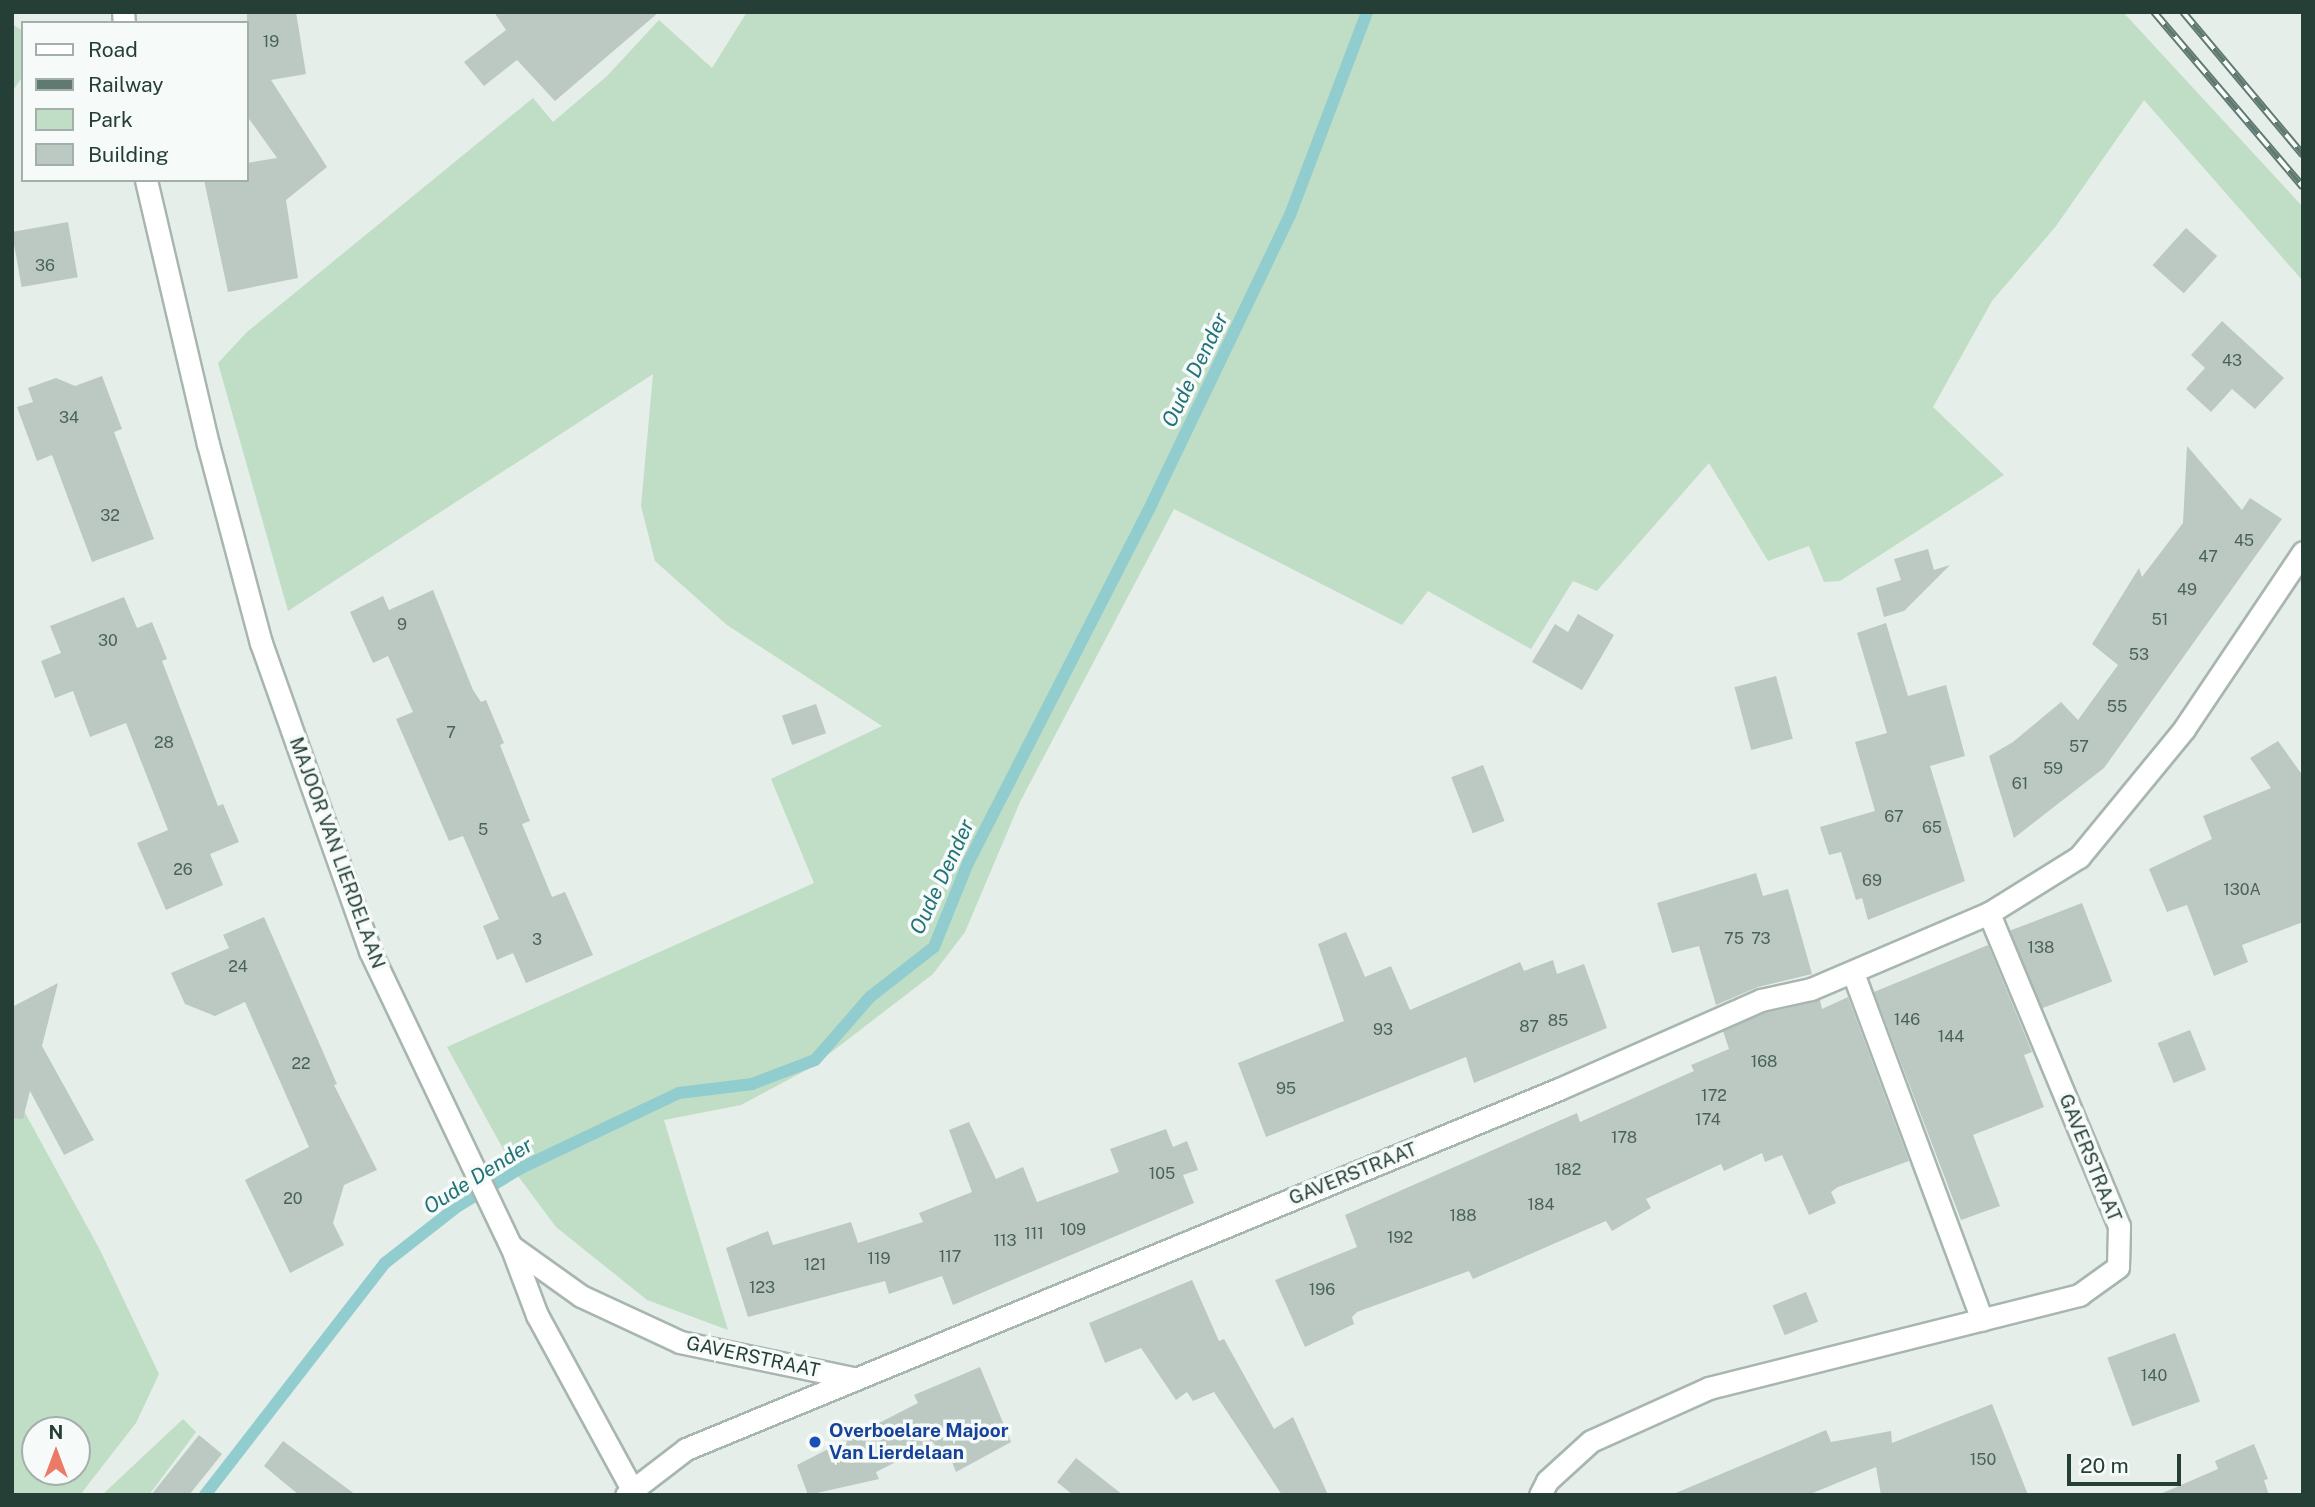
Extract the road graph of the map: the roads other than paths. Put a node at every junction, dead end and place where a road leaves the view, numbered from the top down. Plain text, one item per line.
1 (146, 182) edge
2 (2303, 552) edge
3 (1989, 914) junction
4 (1853, 972) junction
5 (511, 1246) junction
6 (1982, 1320) junction
7 (853, 1378) junction
8 (630, 1493) edge
9 (1539, 1495) edge

1 - 5 street, MAJOOR VAN LIERDELAAN
2 - 3 street, GAVERSTRAAT
3 - 4 street, GAVERSTRAAT
3 - 6 street, GAVERSTRAAT
4 - 6 street
4 - 7 street, GAVERSTRAAT
5 - 7 street, GAVERSTRAAT
5 - 8 street, MAJOOR VAN LIERDELAAN
6 - 9 street, GAVERSTRAAT
7 - 8 street, GAVERSTRAAT

